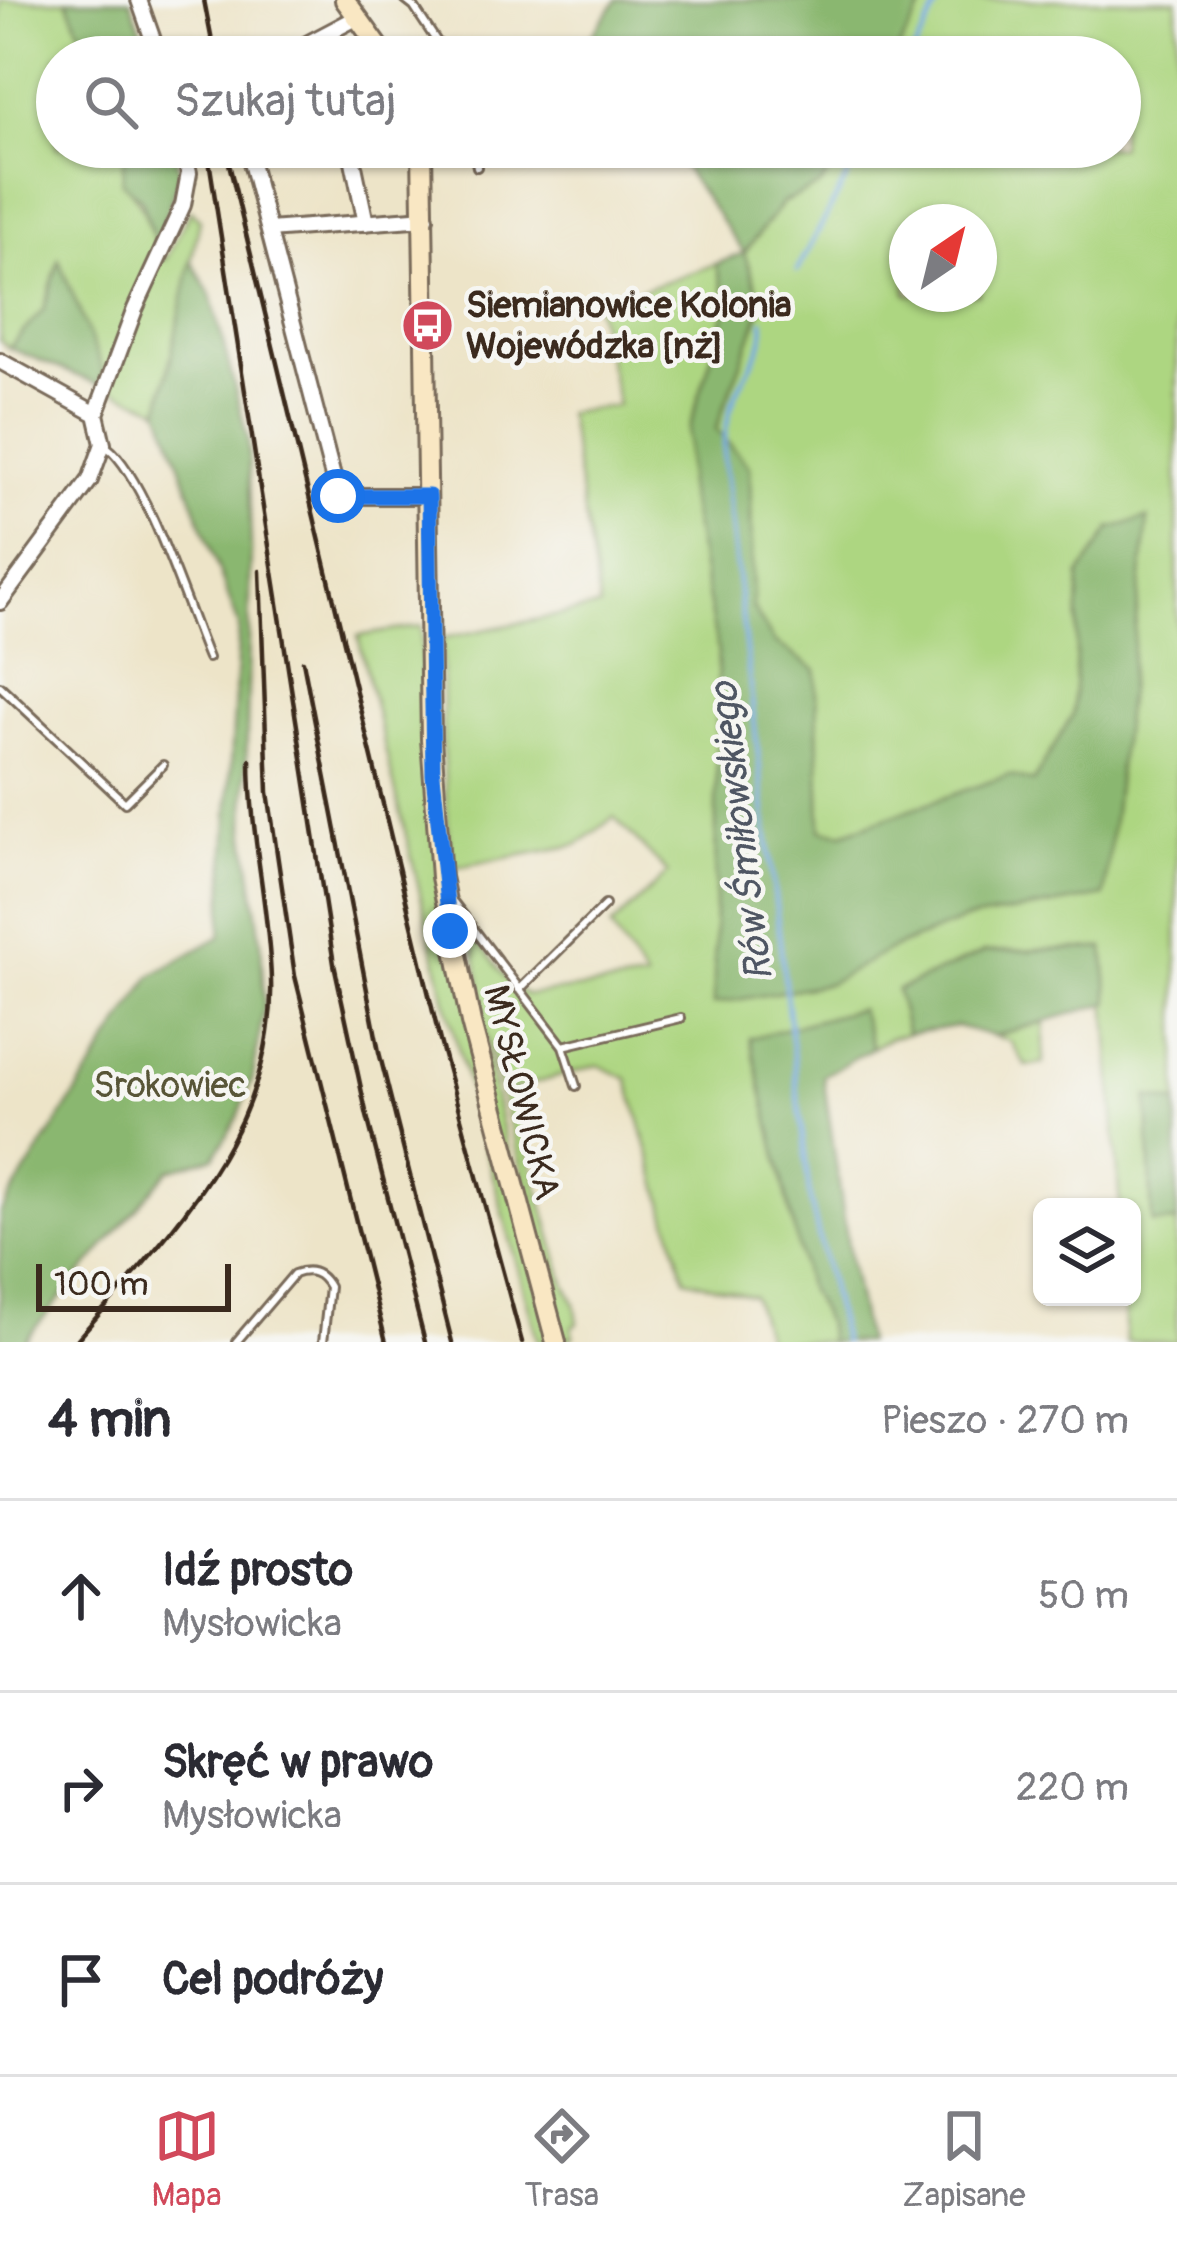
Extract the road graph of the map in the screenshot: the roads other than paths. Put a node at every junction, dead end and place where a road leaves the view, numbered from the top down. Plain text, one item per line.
1 (139, 0) edge
2 (345, 0) edge
3 (405, 0) edge
4 (358, 17) junction
5 (152, 36) edge
6 (329, 36) edge
7 (371, 36) edge
8 (433, 36) edge
9 (188, 168) edge
10 (253, 168) edge
11 (354, 168) edge
12 (423, 168) edge
13 (426, 218) junction
14 (366, 223) junction
15 (269, 230) junction
16 (0, 361) edge
17 (96, 414) junction
18 (103, 444) junction
19 (429, 496) junction
20 (0, 602) edge
21 (208, 658) dead end
22 (0, 686) edge
23 (163, 765) dead end
24 (445, 902) junction
25 (605, 905) dead end
26 (519, 990) junction
27 (681, 1018) dead end
28 (563, 1046) junction
29 (576, 1086) dead end
30 (236, 1342) edge
31 (323, 1342) edge
32 (556, 1342) edge

1 - 5 street
2 - 4 street
3 - 8 lane
4 - 6 street
4 - 7 street
9 - 17 street
10 - 15 street
11 - 14 street
12 - 13 street, MYSŁOWICKA
13 - 14 street
13 - 19 street, MYSŁOWICKA
14 - 15 street
15 - 19 street
16 - 17 street
17 - 18 street
18 - 20 street
18 - 21 lane
19 - 24 street, MYSŁOWICKA
22 - 23 lane
24 - 26 lane
24 - 32 street, MYSŁOWICKA
25 - 26 lane
26 - 28 lane
27 - 28 lane
28 - 29 lane
30 - 31 lane

